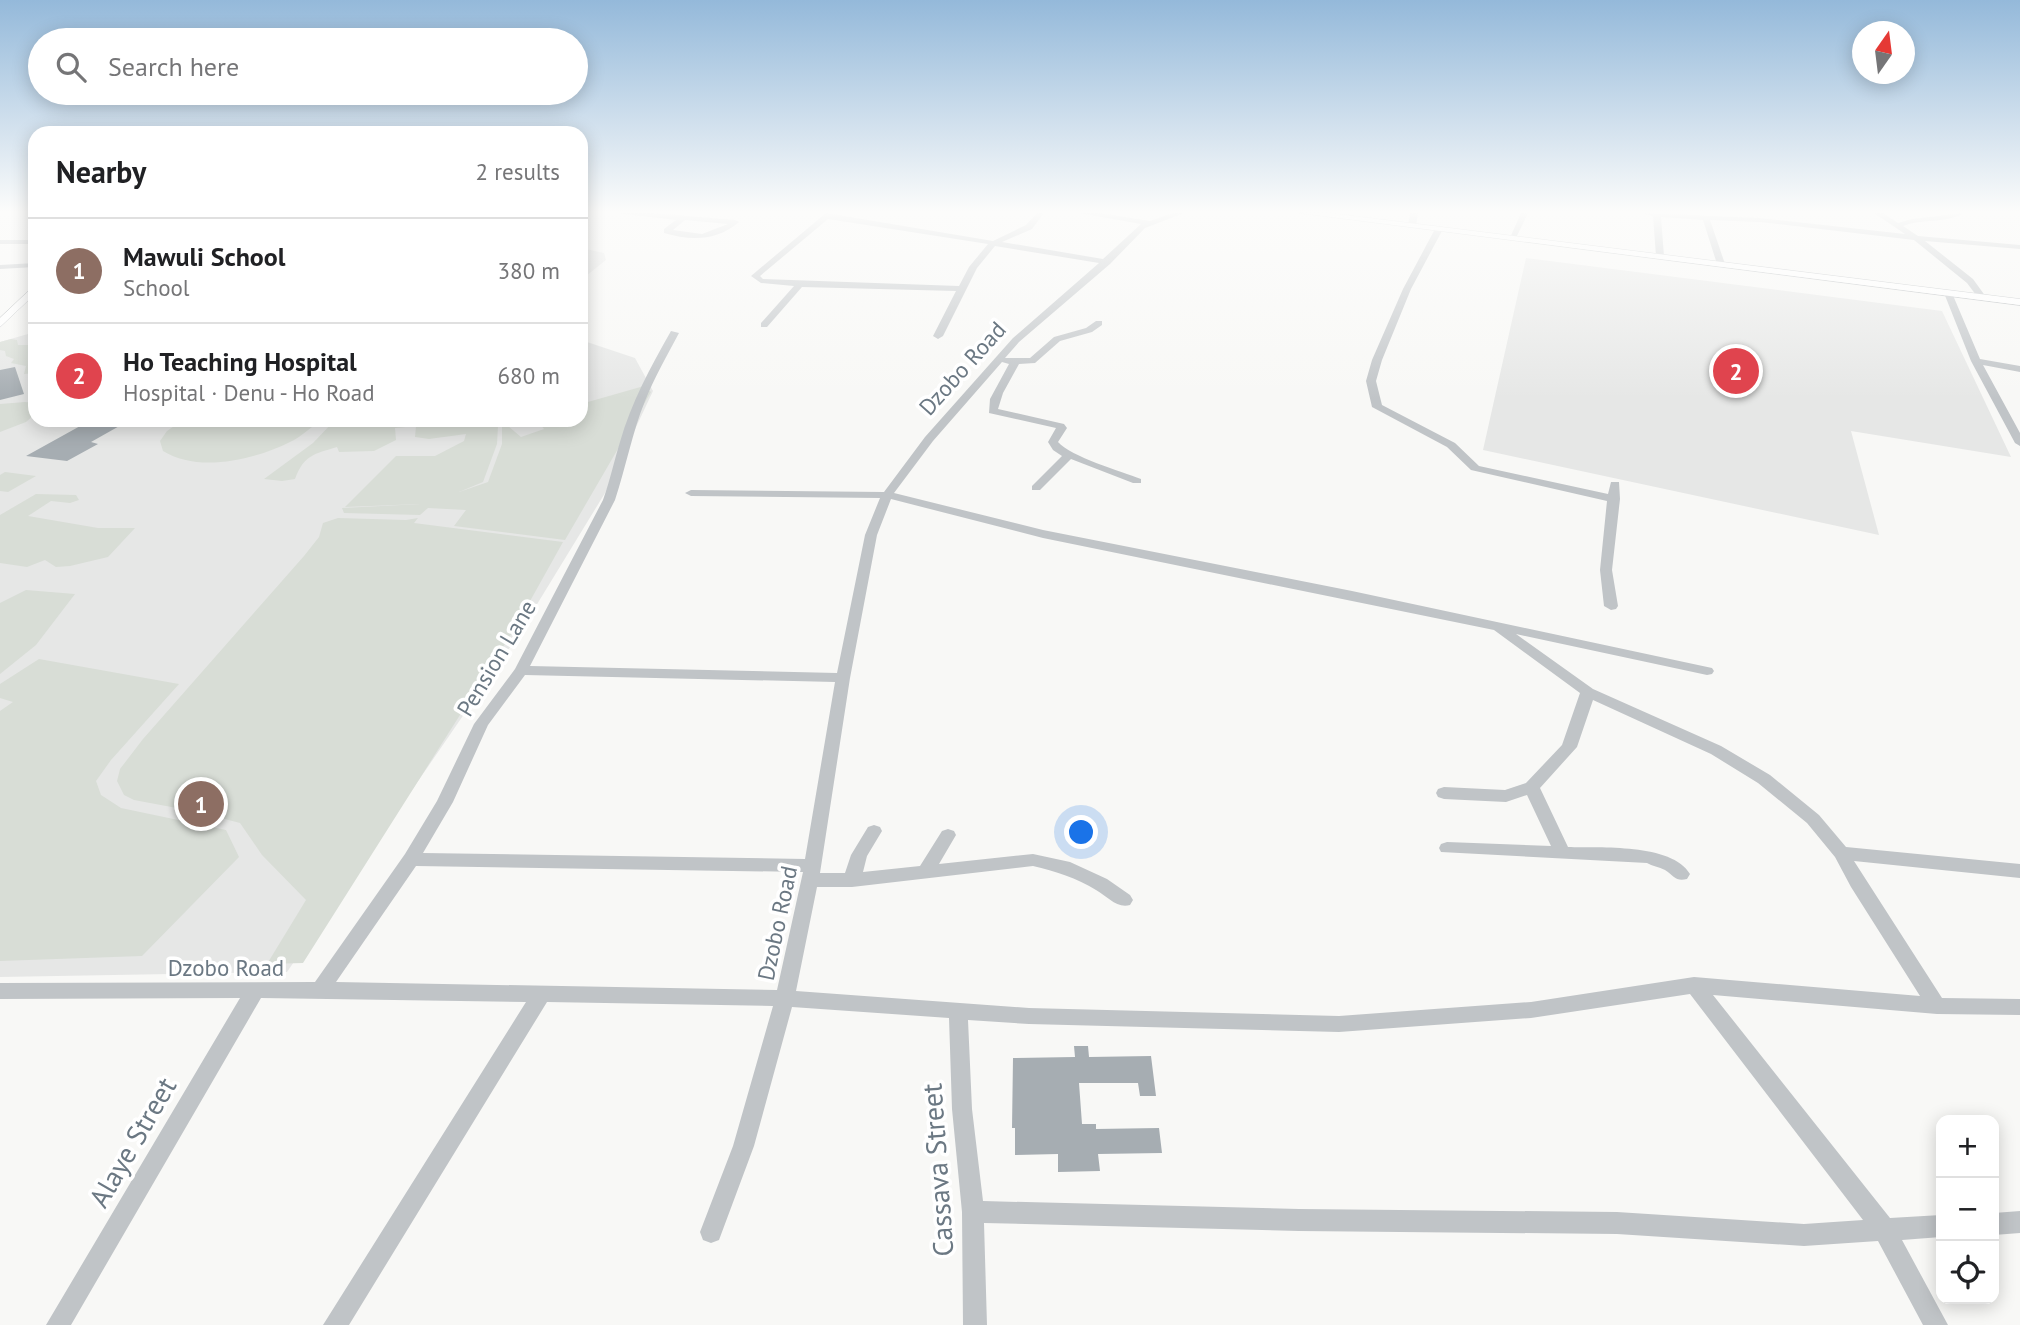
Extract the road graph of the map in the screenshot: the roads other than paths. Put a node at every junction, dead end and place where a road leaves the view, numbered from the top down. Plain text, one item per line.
1 (756, 275) edge
2 (969, 275) edge
3 (1092, 275) edge
4 (1415, 275) edge
5 (1806, 275) edge
6 (1962, 275) edge
7 (800, 284) junction
8 (961, 289) junction
9 (1948, 293) junction
10 (28, 295) edge
11 (1982, 297) junction
12 (2020, 302) edge
13 (1099, 323) dead end
14 (0, 324) edge
15 (764, 325) dead end
16 (674, 333) dead end
17 (938, 336) dead end
18 (1007, 361) junction
19 (1976, 361) junction
20 (2020, 369) edge
21 (2020, 443) edge
22 (1069, 455) junction
23 (1138, 481) dead end
24 (1615, 484) dead end
25 (1035, 488) dead end
26 (691, 493) dead end
27 (887, 495) junction
28 (1614, 499) junction
29 (1611, 606) dead end
30 (1498, 626) junction
31 (521, 670) junction
32 (1707, 671) dead end
33 (844, 678) junction
34 (1588, 692) junction
35 (1532, 787) junction
36 (1444, 793) dead end
37 (874, 831) dead end
38 (948, 835) dead end
39 (1447, 848) dead end
40 (1562, 853) junction
41 (1841, 853) junction
42 (411, 859) junction
43 (2020, 871) edge
44 (925, 872) junction
45 (811, 873) junction
46 (1681, 874) dead end
47 (852, 880) junction
48 (1124, 900) dead end
49 (1694, 985) junction
50 (256, 989) junction
51 (0, 990) edge
52 (320, 990) junction
53 (541, 995) junction
54 (785, 998) junction
55 (1937, 1006) junction
56 (2020, 1007) edge
57 (958, 1010) junction
58 (973, 1212) junction
59 (2020, 1222) edge
60 (1999, 1224) edge
61 (1936, 1226) edge
62 (1884, 1229) junction
63 (711, 1232) dead end
64 (62, 1324) edge
65 (335, 1325) edge
66 (975, 1325) edge
67 (1936, 1325) edge

1 - 7 street
2 - 8 street
3 - 18 street, Dzobo Road
4 - 28 street
5 - 9 main road
6 - 11 street
7 - 8 street
7 - 15 street
8 - 17 street
9 - 11 main road
9 - 19 street
10 - 14 main road
11 - 12 main road
13 - 18 street
16 - 31 street, Pension Lane
18 - 22 street
18 - 27 street, Dzobo Road
19 - 20 street
19 - 21 street
22 - 23 street
22 - 25 street
24 - 28 street
26 - 27 street
27 - 30 street
27 - 33 street, Dzobo Road
28 - 29 street
30 - 32 street
30 - 34 street
31 - 33 street
31 - 42 street, Pension Lane
33 - 45 street, Dzobo Road
34 - 35 street
34 - 41 street
35 - 36 street
35 - 40 street
37 - 47 street
38 - 44 street
39 - 40 street
40 - 46 street
41 - 43 street
41 - 55 street
42 - 45 street
42 - 52 street, Pension Lane
44 - 47 street
44 - 48 street
45 - 47 street
45 - 54 street, Dzobo Road
49 - 55 street
49 - 57 street
49 - 62 street
50 - 51 street, Dzobo Road
50 - 52 street, Dzobo Road
50 - 64 street, Alaye Street
52 - 53 street, Dzobo Road
53 - 54 street, Dzobo Road
53 - 65 street
54 - 57 street
54 - 63 street
55 - 56 street
57 - 58 street, Cassava Street
58 - 62 street
58 - 66 street, Cassava Street
59 - 60 street
61 - 62 street
62 - 67 street

